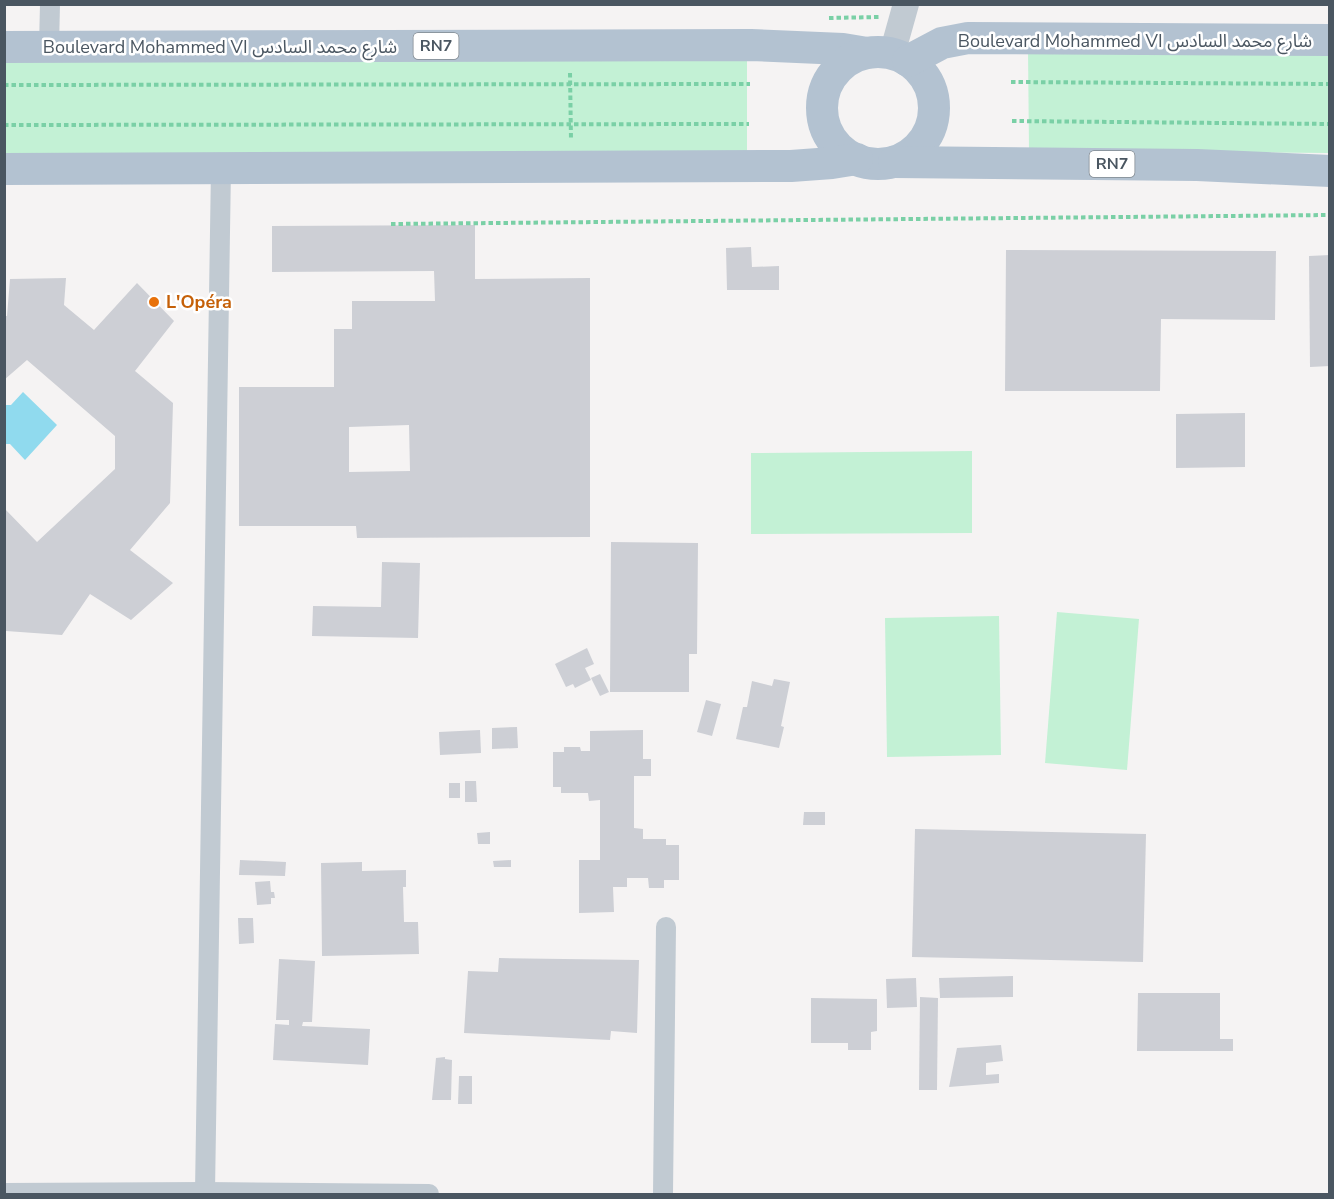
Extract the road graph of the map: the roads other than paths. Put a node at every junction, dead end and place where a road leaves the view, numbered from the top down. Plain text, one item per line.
1 (50, 4) edge
2 (906, 4) edge
3 (1329, 40) edge
4 (4, 47) edge
5 (50, 47) junction
6 (889, 56) junction
7 (857, 159) junction
8 (894, 162) junction
9 (221, 168) junction
10 (4, 169) edge
11 (1329, 171) edge
12 (666, 927) dead end
13 (205, 1192) junction
14 (4, 1193) edge
15 (429, 1194) edge
16 (663, 1194) edge

1 - 5 street
2 - 6 street
3 - 6 main road, Boulevard Mohammed VI شارع محمد السادس / RN7
4 - 5 main road, Boulevard Mohammed VI شارع محمد السادس / RN7
5 - 6 main road, Boulevard Mohammed VI شارع محمد السادس / RN7
6 - 7 main road, RN7
6 - 8 main road
7 - 8 main road, RN7
7 - 9 main road, RN7
8 - 11 main road, RN7
9 - 10 main road, RN7
9 - 13 street
12 - 16 street
13 - 14 street
13 - 15 street

